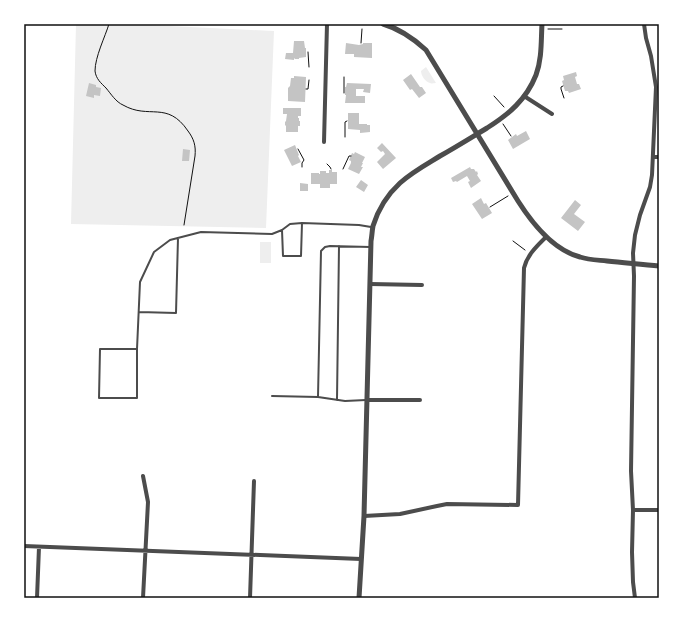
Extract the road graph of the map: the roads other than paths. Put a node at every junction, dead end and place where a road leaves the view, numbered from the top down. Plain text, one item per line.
1 (326, 24) edge
2 (383, 24) edge
3 (644, 24) edge
4 (542, 26) edge
5 (524, 96) junction
6 (552, 114) dead end
7 (477, 134) junction
8 (324, 142) dead end
9 (653, 157) junction
10 (659, 157) edge
11 (302, 223) junction
12 (373, 227) junction
13 (282, 230) junction
14 (546, 236) junction
15 (178, 238) junction
16 (339, 246) junction
17 (371, 246) junction
18 (633, 263) junction
19 (659, 266) edge
20 (370, 284) junction
21 (422, 284) dead end
22 (139, 312) junction
23 (137, 349) junction
24 (272, 396) dead end
25 (318, 397) junction
26 (337, 400) junction
27 (367, 400) junction
28 (420, 400) dead end
29 (143, 476) dead end
30 (254, 481) dead end
31 (633, 510) junction
32 (659, 510) edge
33 (364, 516) junction
34 (24, 546) edge
35 (39, 547) junction
36 (145, 551) junction
37 (252, 554) junction
38 (361, 559) junction
39 (37, 598) edge
40 (143, 598) edge
41 (250, 598) edge
42 (359, 598) edge
43 (635, 598) edge

1 - 8 street
2 - 7 street
3 - 9 street
4 - 5 street
5 - 6 street
5 - 7 street
7 - 12 street
7 - 14 street
9 - 10 street
9 - 18 street
11 - 12 lane
11 - 13 lane
11 - 13 lane
12 - 17 street
13 - 15 lane
14 - 18 street
14 - 33 street
15 - 22 lane
15 - 22 lane
16 - 17 lane
16 - 25 lane
16 - 26 lane
17 - 20 street
18 - 19 street
18 - 31 street
20 - 21 street
20 - 27 street
22 - 23 lane
23 - 23 lane
24 - 25 lane
25 - 26 lane
26 - 27 lane
27 - 28 street
27 - 33 street
29 - 36 street
30 - 37 street
31 - 32 street
31 - 43 street
33 - 38 street
34 - 35 street
35 - 36 street
35 - 39 street
36 - 37 street
36 - 40 street
37 - 38 street
37 - 41 street
38 - 42 street

